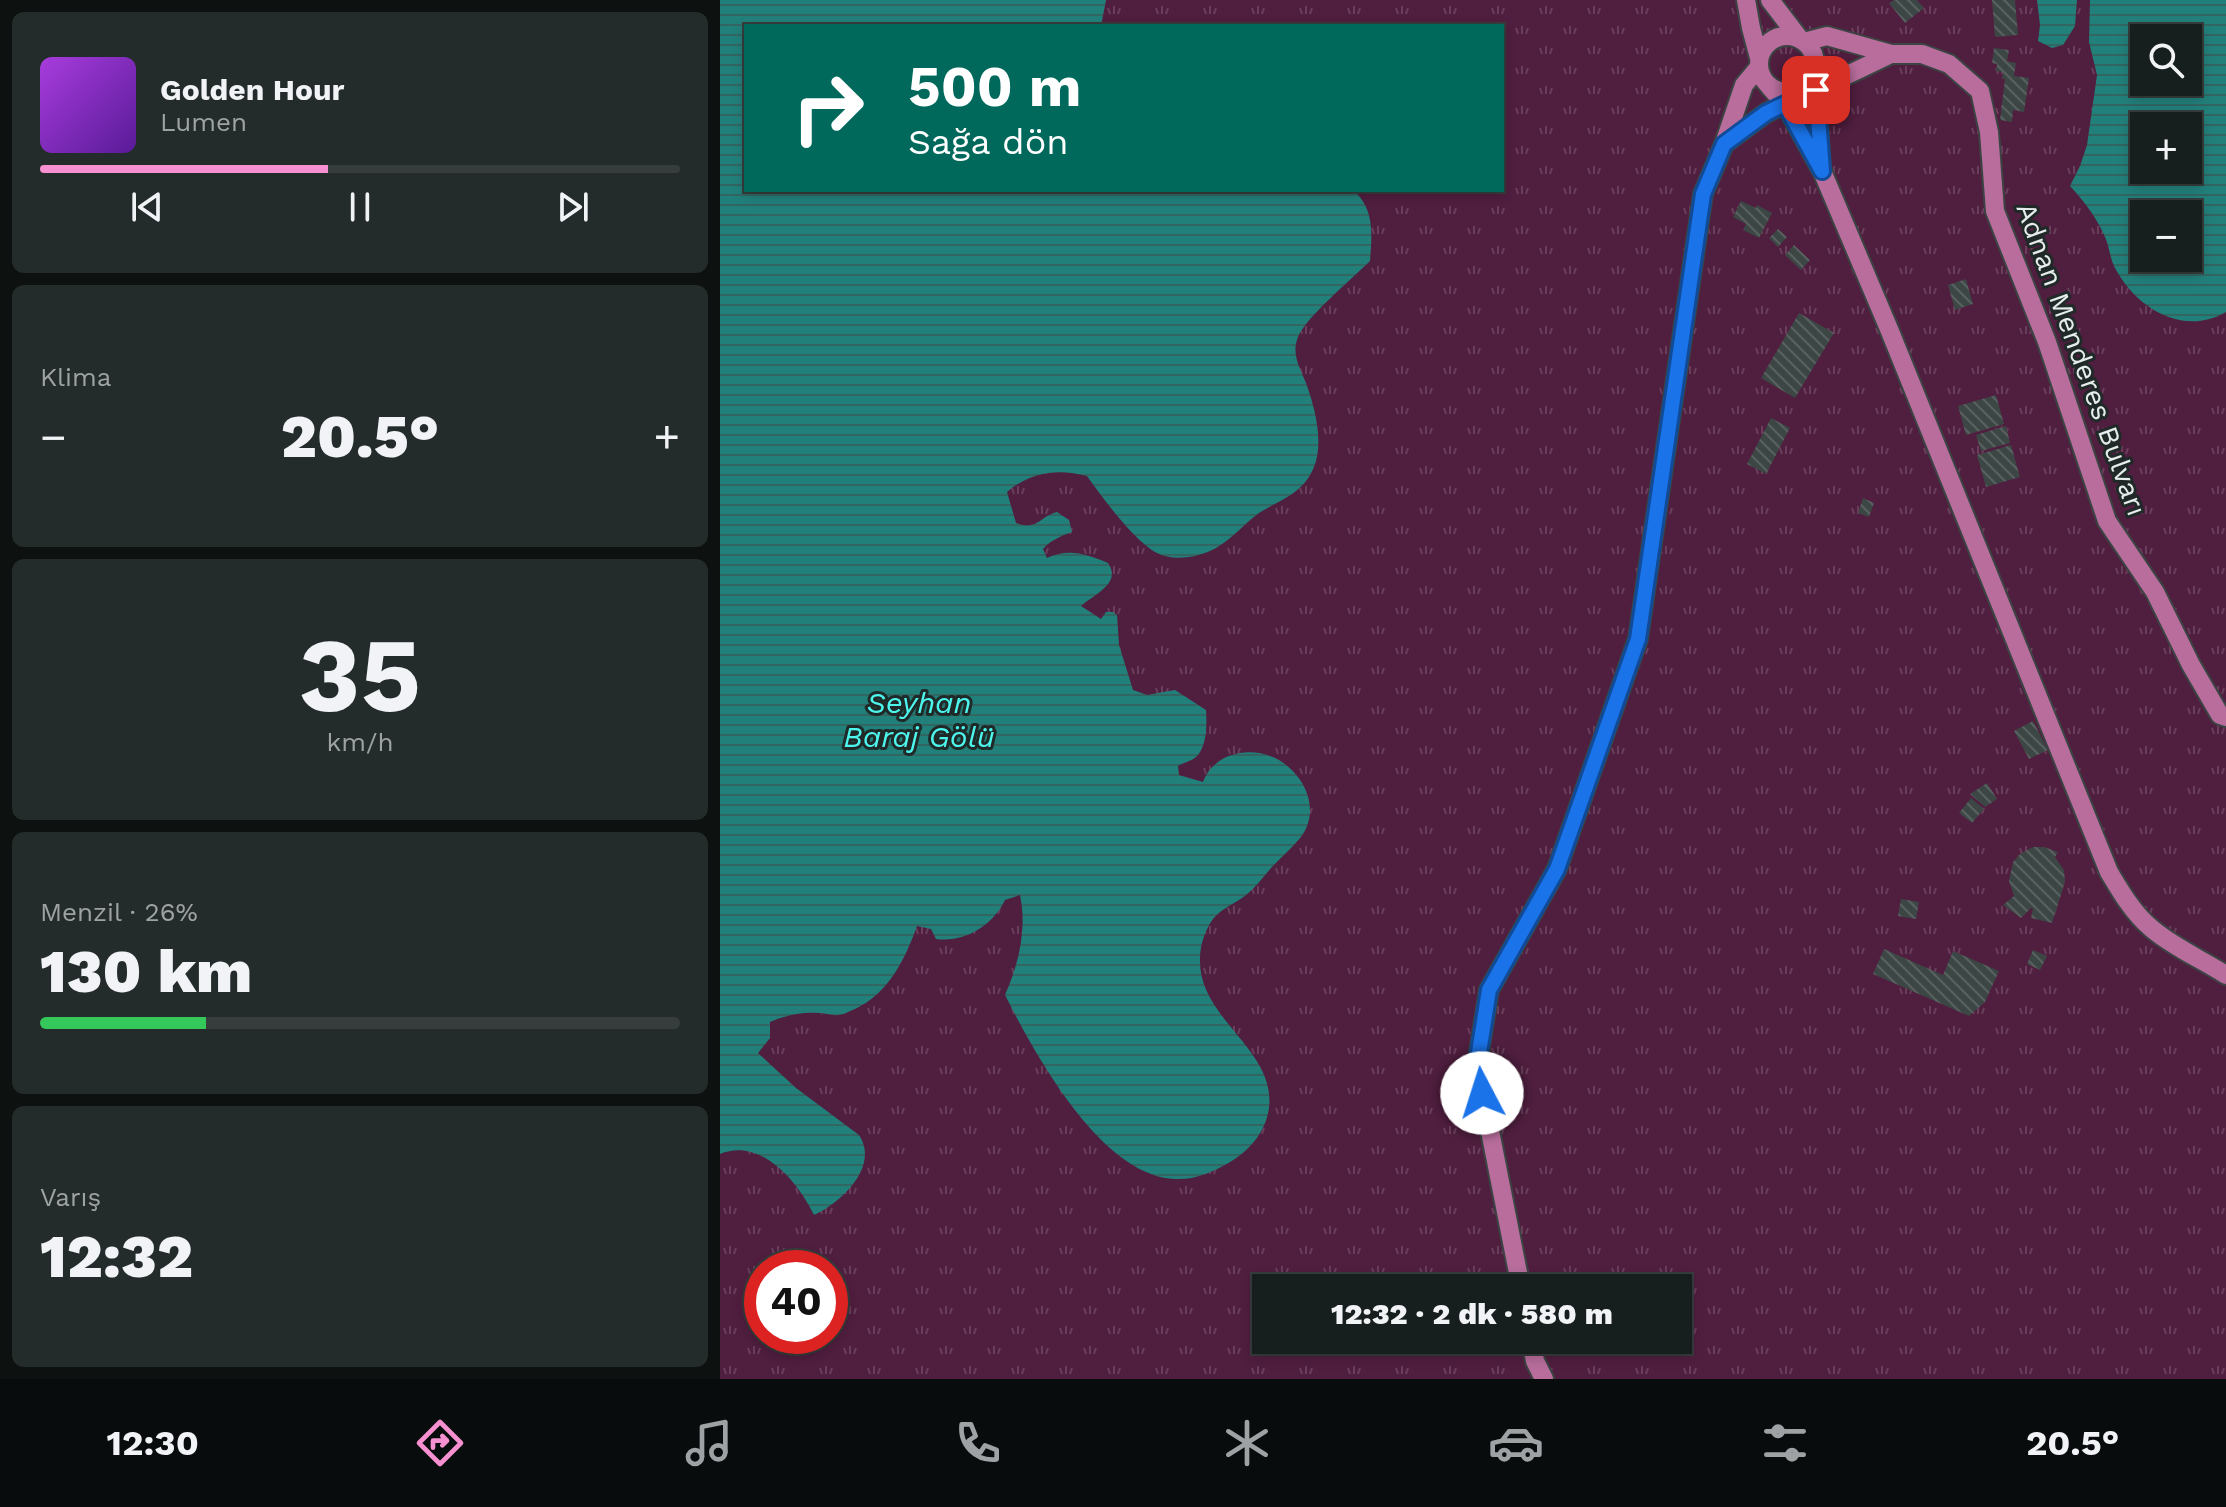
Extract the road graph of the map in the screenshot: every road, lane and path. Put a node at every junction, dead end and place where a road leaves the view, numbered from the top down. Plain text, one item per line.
1 (1746, 0) edge
2 (1770, 0) edge
3 (1802, 40) junction
4 (1891, 54) junction
5 (1759, 62) junction
6 (1814, 83) junction
7 (1769, 86) junction
8 (1785, 104) junction
9 (1724, 144) junction
10 (1822, 171) junction
11 (2226, 717) edge
12 (2222, 972) edge
13 (1518, 1274) edge
14 (1534, 1354) edge
15 (1544, 1379) edge

1 - 5 main road
2 - 3 main road
3 - 4 main road, Adnan Menderes Bulvarı
3 - 5 main road
3 - 6 main road
4 - 6 main road
4 - 11 main road, Adnan Menderes Bulvarı
5 - 7 main road
5 - 9 main road
6 - 7 main road
6 - 10 main road
7 - 8 main road
8 - 9 main road
8 - 10 main road
9 - 13 main road
10 - 12 main road
14 - 15 main road

